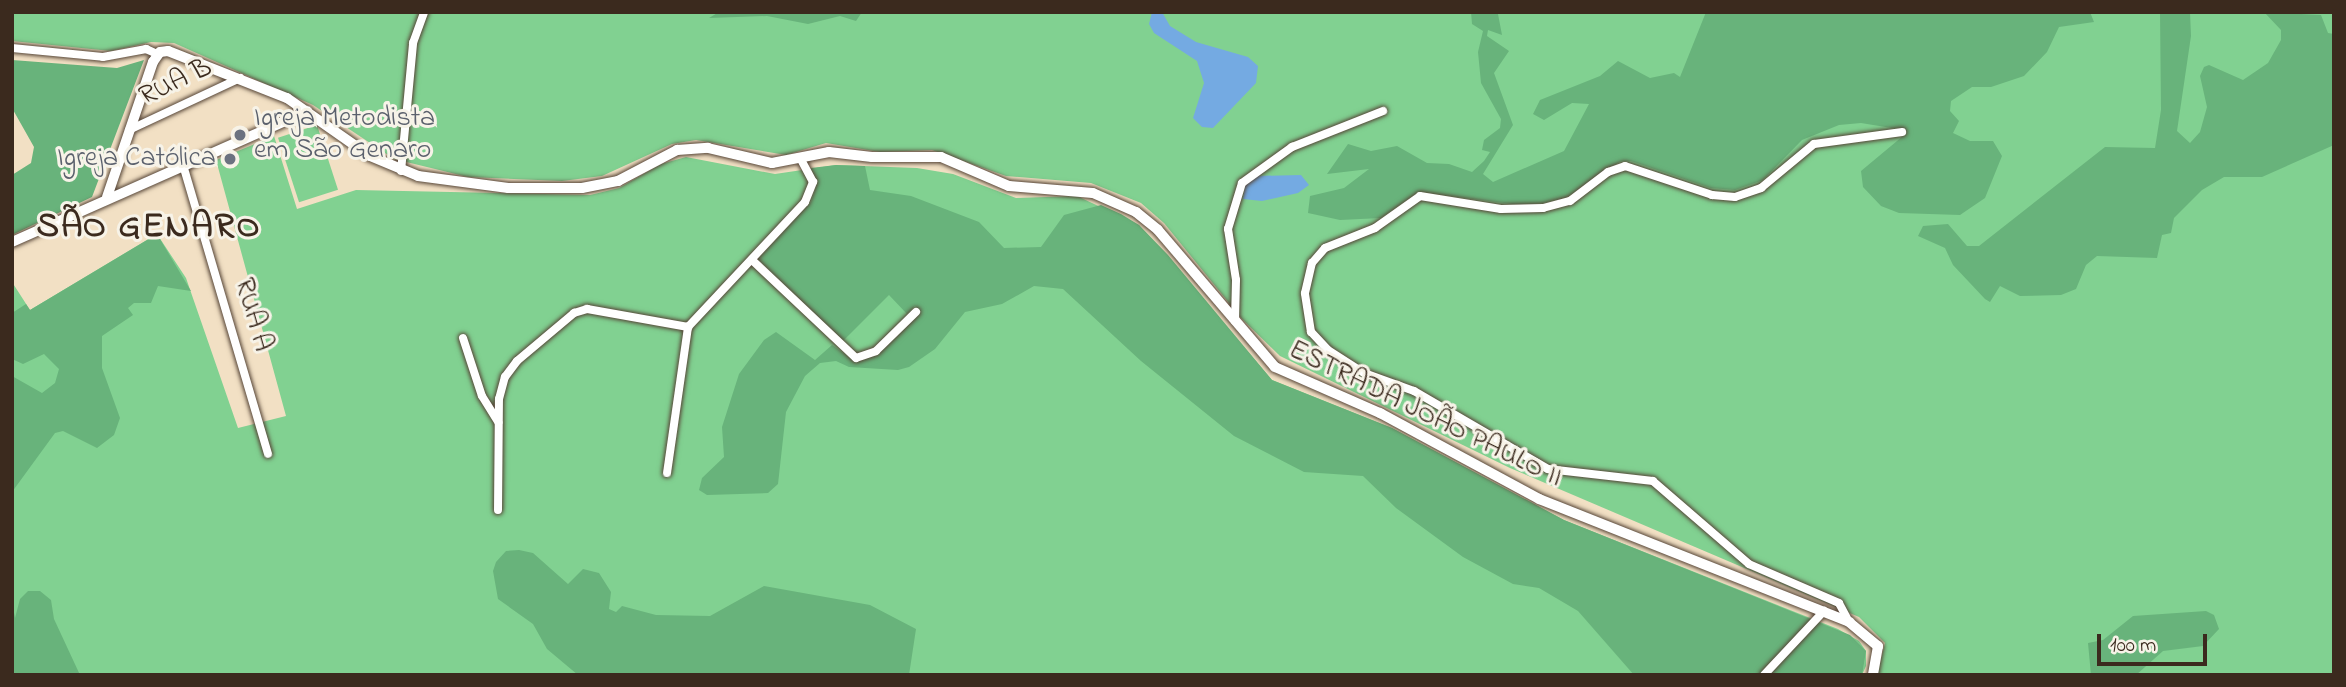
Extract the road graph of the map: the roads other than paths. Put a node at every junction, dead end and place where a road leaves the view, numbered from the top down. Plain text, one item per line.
1 (424, 12) edge
2 (12, 48) edge
3 (157, 54) junction
4 (242, 77) junction
5 (307, 111) junction
6 (1383, 111) dead end
7 (129, 130) junction
8 (1902, 132) dead end
9 (801, 159) junction
10 (183, 165) junction
11 (401, 171) junction
12 (107, 197) junction
13 (12, 242) edge
14 (752, 260) junction
15 (916, 312) dead end
16 (1234, 324) junction
17 (688, 327) junction
18 (463, 338) dead end
19 (498, 422) junction
20 (268, 454) dead end
21 (667, 473) dead end
22 (498, 510) dead end
23 (1824, 611) junction
24 (1849, 622) junction
25 (1764, 675) edge
26 (1872, 675) edge

1 - 11 street
2 - 3 street, ESTRADA JOÃO PAULO II
3 - 4 street, ESTRADA JOÃO PAULO II
3 - 7 street
4 - 5 street, ESTRADA JOÃO PAULO II
4 - 7 street, RUA B
5 - 10 street
5 - 11 street, ESTRADA JOÃO PAULO II
6 - 16 street
7 - 12 street
8 - 24 street
9 - 11 street, ESTRADA JOÃO PAULO II
9 - 14 street
9 - 16 street, ESTRADA JOÃO PAULO II
10 - 12 street
10 - 20 street, RUA A
12 - 13 street
14 - 15 street
14 - 17 street
16 - 23 street, ESTRADA JOÃO PAULO II
17 - 19 street
17 - 21 street
18 - 19 street
19 - 22 street
23 - 24 street, ESTRADA JOÃO PAULO II
23 - 25 street
24 - 26 street, ESTRADA JOÃO PAULO II

